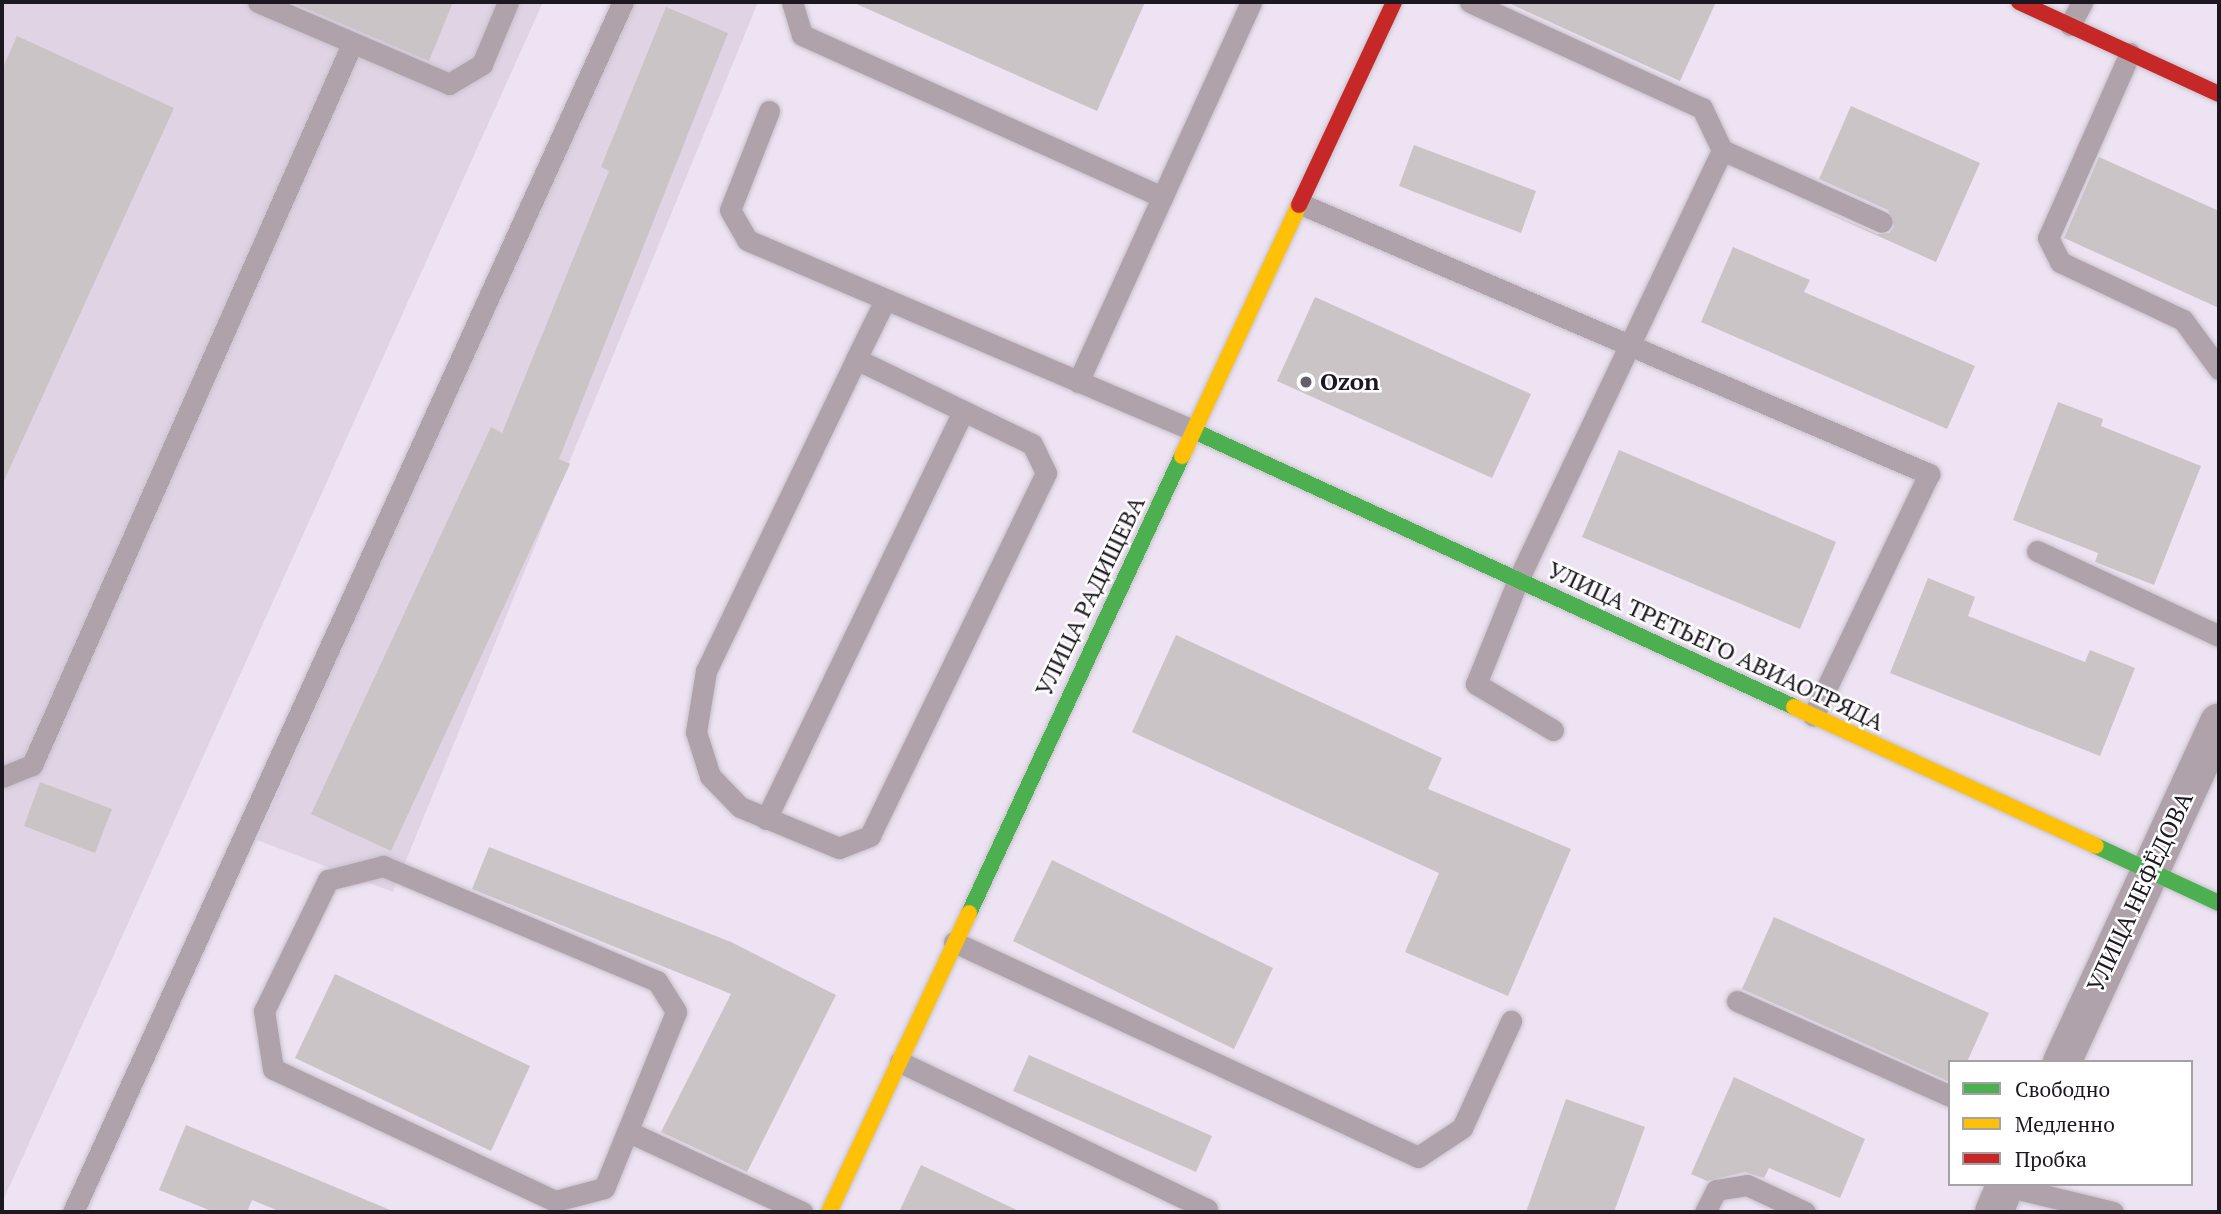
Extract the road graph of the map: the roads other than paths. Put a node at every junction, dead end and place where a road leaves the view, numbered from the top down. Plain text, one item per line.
1 (258, 2) edge
2 (508, 2) edge
3 (623, 2) edge
4 (792, 2) edge
5 (1251, 2) edge
6 (1394, 2) edge
7 (1470, 2) edge
8 (2020, 2) edge
9 (2082, 2) edge
10 (2070, 25) junction
11 (352, 44) junction
12 (2130, 53) junction
13 (2219, 94) edge
14 (769, 111) dead end
15 (1723, 149) junction
16 (1162, 197) junction
17 (1301, 204) junction
18 (1882, 222) dead end
19 (885, 300) junction
20 (1629, 347) junction
21 (856, 359) junction
22 (2219, 369) edge
23 (1078, 382) junction
24 (963, 411) junction
25 (1194, 431) junction
26 (2037, 551) dead end
27 (1518, 580) junction
28 (2219, 636) edge
29 (1812, 716) junction
30 (2219, 722) edge
31 (1553, 730) dead end
32 (2, 777) edge
33 (766, 819) junction
34 (2148, 870) junction
35 (2219, 903) edge
36 (954, 942) junction
37 (1737, 1001) dead end
38 (1511, 1021) dead end
39 (2063, 1060) edge
40 (900, 1062) junction
41 (1948, 1095) edge
42 (629, 1132) junction
43 (2002, 1194) edge
44 (74, 1212) edge
45 (802, 1212) edge
46 (830, 1212) edge
47 (1205, 1212) edge
48 (1705, 1212) edge
49 (1805, 1212) edge
50 (2113, 1212) edge

1 - 11 lane
2 - 11 lane
3 - 44 lane
4 - 16 lane
5 - 16 lane
6 - 17 street, УЛИЦА РАДИЩЕВА
7 - 15 lane
8 - 10 street
9 - 10 lane
10 - 12 street
11 - 32 lane
12 - 13 street
12 - 22 lane
14 - 19 lane
15 - 18 lane
15 - 20 lane
16 - 23 lane
17 - 20 lane
17 - 25 street, УЛИЦА РАДИЩЕВА
19 - 21 lane
19 - 23 lane
20 - 27 lane
20 - 29 lane
21 - 24 lane
21 - 33 lane
23 - 25 lane
24 - 33 lane
24 - 33 lane
25 - 27 street, УЛИЦА ТРЕТЬЕГО АВИАОТРЯДА
25 - 36 street, УЛИЦА РАДИЩЕВА
26 - 28 lane
27 - 29 street, УЛИЦА ТРЕТЬЕГО АВИАОТРЯДА
27 - 31 lane
29 - 34 street, УЛИЦА ТРЕТЬЕГО АВИАОТРЯДА
30 - 34 street, УЛИЦА НЕФЁДОВА
34 - 35 street, УЛИЦА ТРЕТЬЕГО АВИАОТРЯДА
34 - 39 street, УЛИЦА НЕФЁДОВА
36 - 38 lane
36 - 40 street, УЛИЦА РАДИЩЕВА
37 - 41 lane
40 - 46 street, УЛИЦА РАДИЩЕВА
40 - 47 lane
42 - 42 lane
42 - 45 lane
43 - 50 lane
48 - 49 lane

